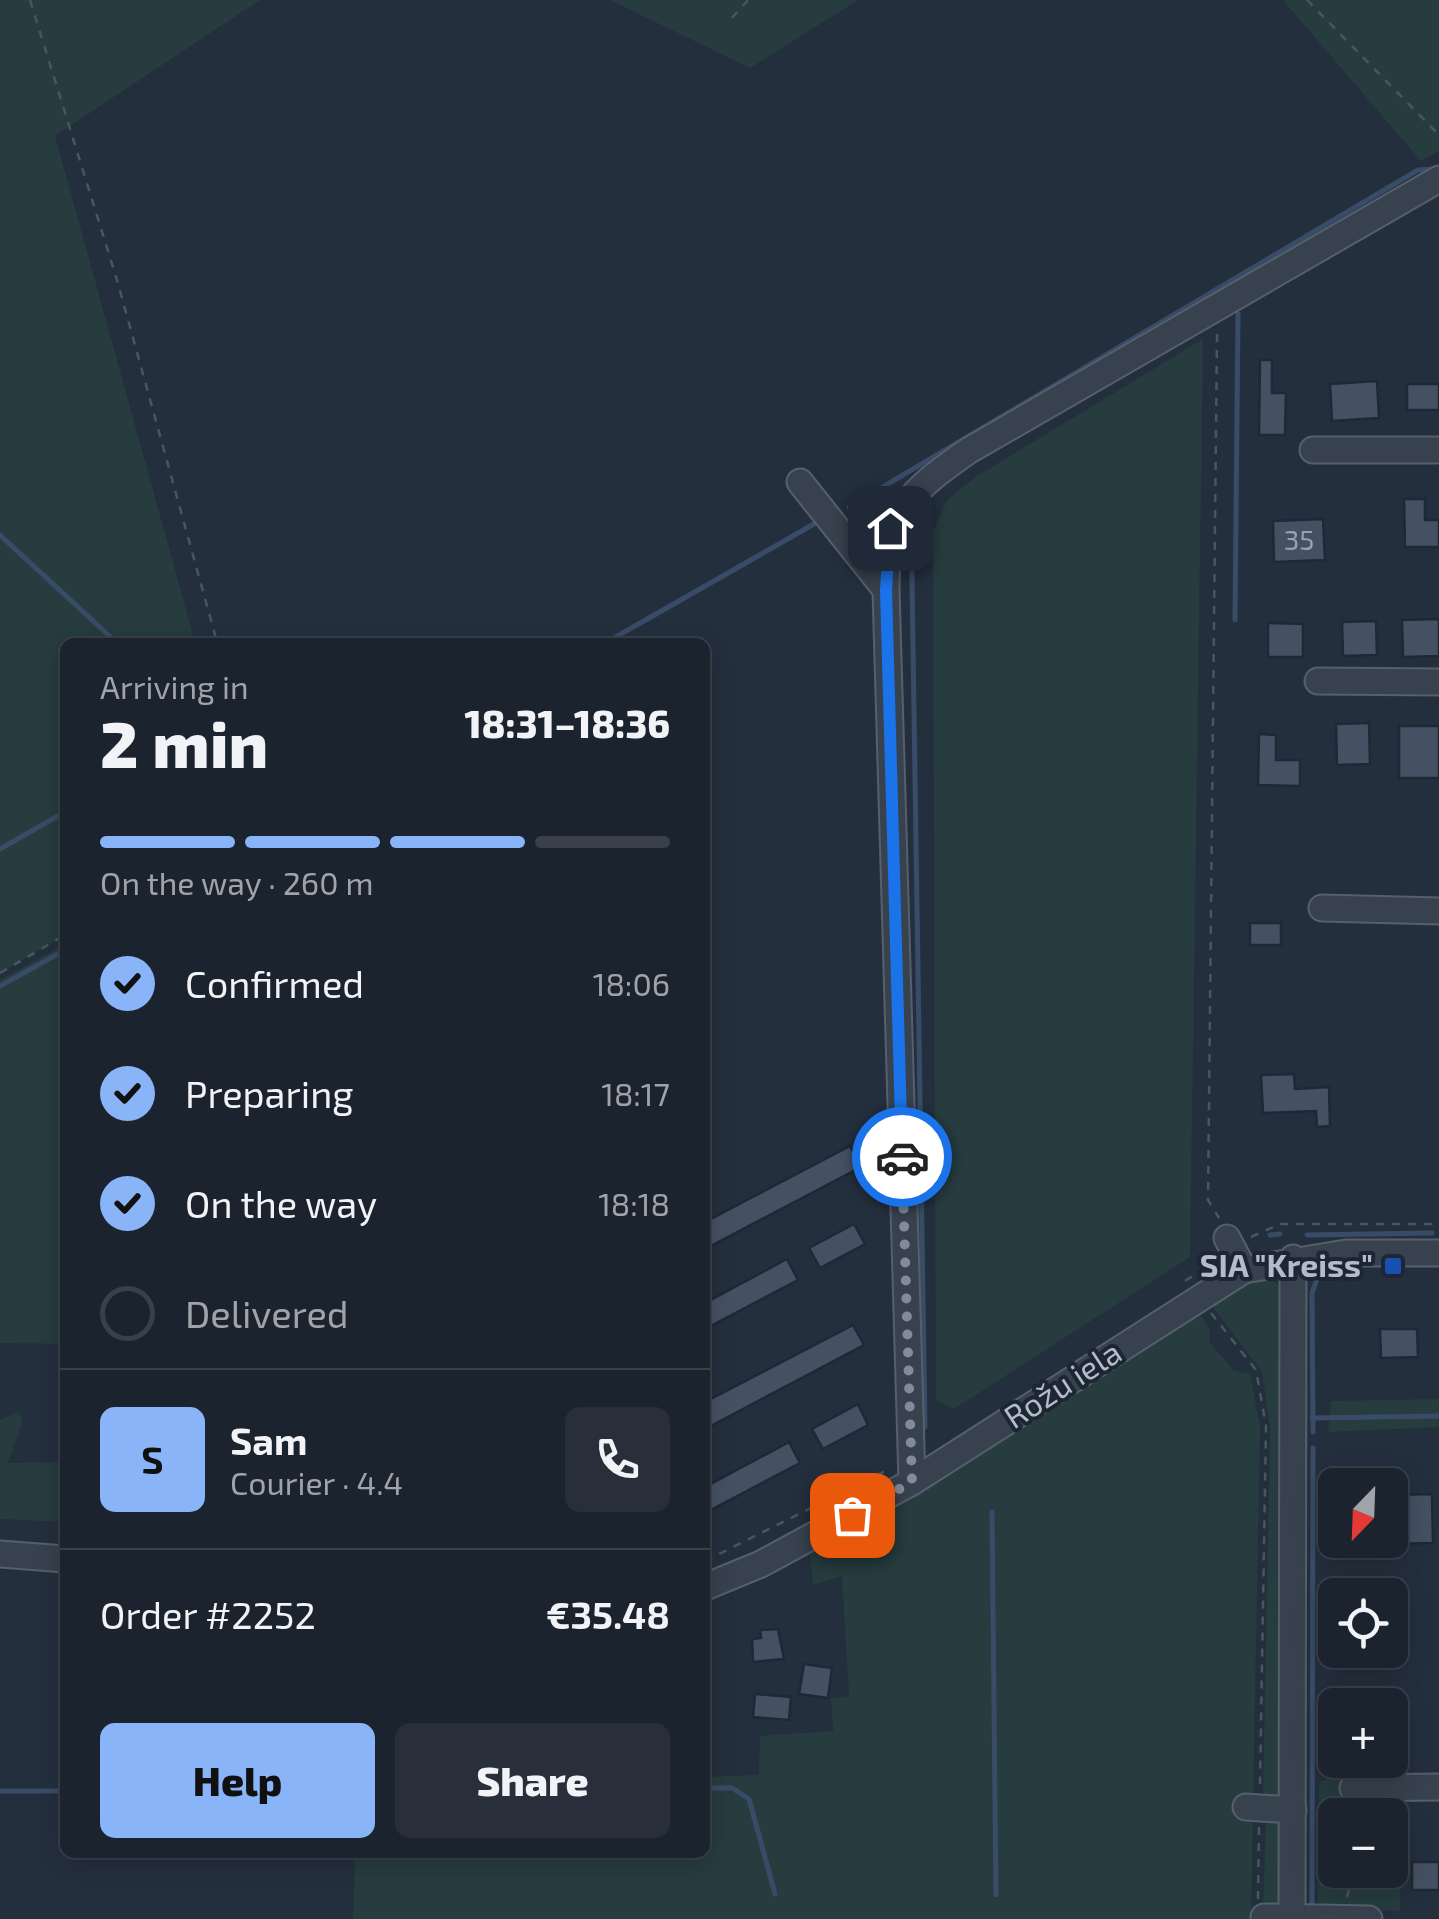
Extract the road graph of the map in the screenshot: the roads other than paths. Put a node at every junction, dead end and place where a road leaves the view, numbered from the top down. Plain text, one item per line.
1 (1439, 179) edge
2 (1314, 450) dead end
3 (1439, 450) edge
4 (800, 482) dead end
5 (886, 590) junction
6 (1318, 680) dead end
7 (1439, 682) edge
8 (1322, 908) dead end
9 (1439, 911) edge
10 (1227, 1238) road end
11 (1439, 1253) edge
12 (1293, 1258) junction
13 (1244, 1270) junction
14 (912, 1482) junction
15 (0, 1554) edge
16 (60, 1559) edge
17 (710, 1585) edge
18 (1439, 1787) edge
19 (1353, 1788) dead end
20 (1253, 1808) road end
21 (1293, 1810) junction
22 (1261, 1908) edge
23 (1292, 1918) edge
24 (1328, 1918) edge
25 (1369, 1919) edge

1 - 5 street
2 - 3 street
4 - 5 street
5 - 14 street
6 - 7 street
8 - 9 street
10 - 13 street
11 - 12 street, Rožu iela
12 - 13 street, Rožu iela
12 - 21 street
13 - 14 street, Rožu iela
14 - 17 street, Rožu iela
15 - 16 street
18 - 19 street
20 - 21 street
21 - 23 street
22 - 23 street
23 - 24 street
24 - 25 street

